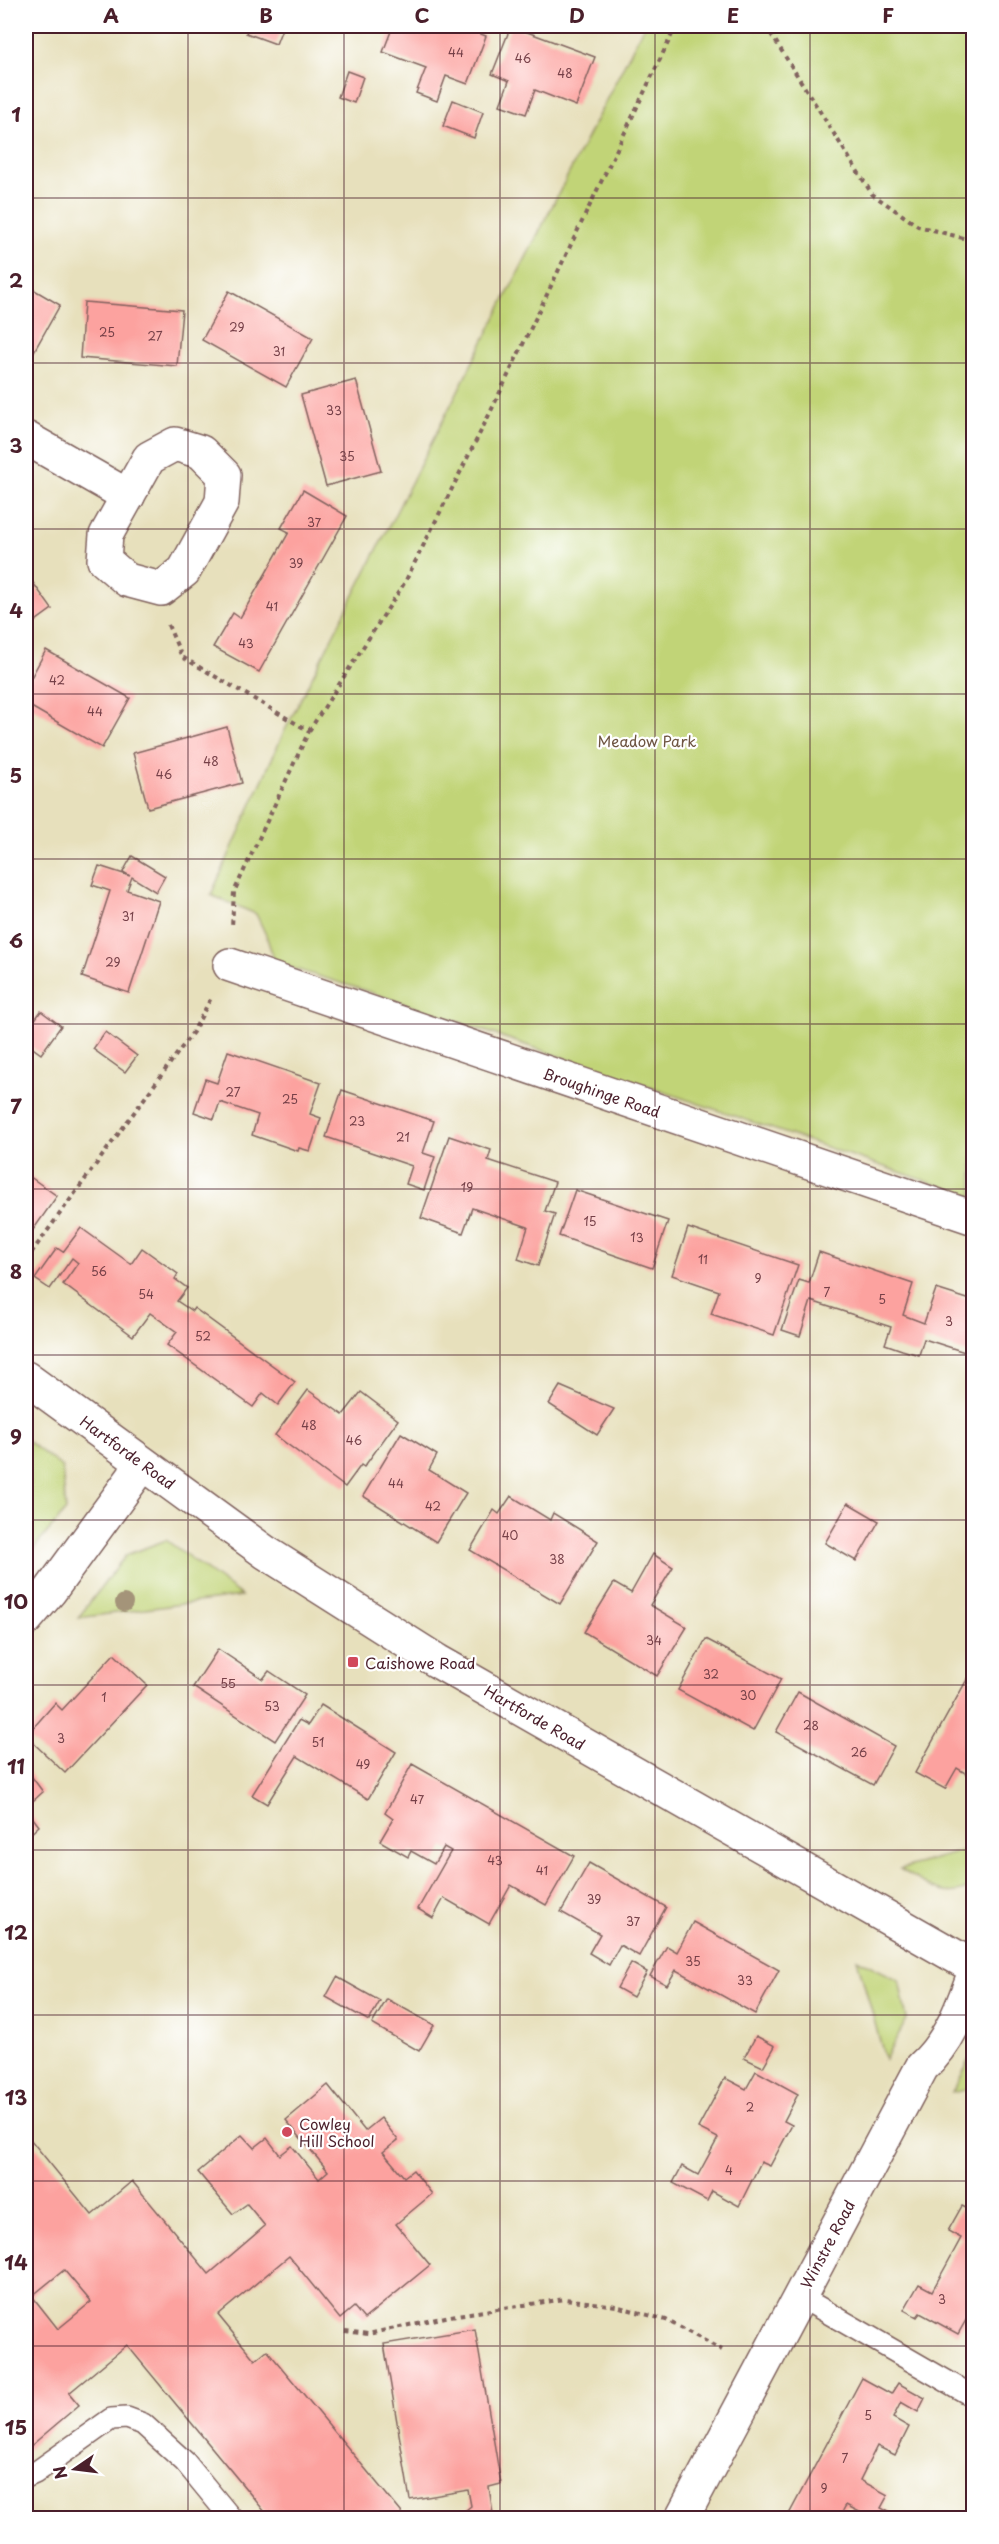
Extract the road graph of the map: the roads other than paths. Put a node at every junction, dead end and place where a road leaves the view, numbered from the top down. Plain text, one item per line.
1 (26, 438) edge
2 (128, 496) junction
3 (230, 965) road end
4 (974, 1218) edge
5 (26, 1378) edge
6 (143, 1464) junction
7 (26, 1619) edge
8 (974, 1967) edge
9 (974, 1974) edge
10 (799, 2296) junction
11 (974, 2397) edge
12 (26, 2477) edge
13 (231, 2518) edge
14 (682, 2518) edge

1 - 2 street
2 - 2 street
3 - 4 street, Broughinge Road
5 - 6 street, Hartforde Road
6 - 7 street
6 - 8 street, Hartforde Road
9 - 10 street, Winstre Road
10 - 11 lane
10 - 14 street, Winstre Road
12 - 13 lane

